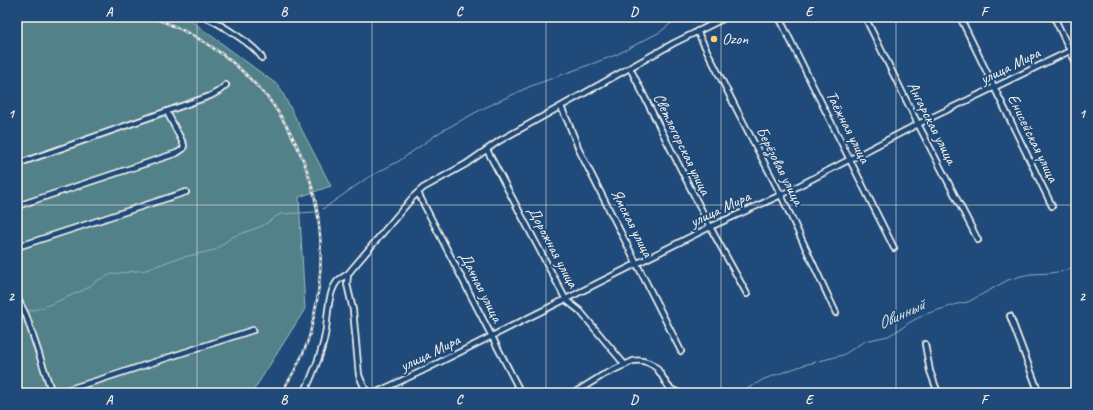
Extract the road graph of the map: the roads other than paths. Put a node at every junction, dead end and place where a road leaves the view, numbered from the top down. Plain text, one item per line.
1 (204, 17) edge
2 (727, 17) edge
3 (780, 17) edge
4 (865, 17) edge
5 (960, 17) edge
6 (1054, 17) edge
7 (697, 31) junction
8 (1076, 48) edge
9 (1070, 51) junction
10 (262, 58) dead end
11 (1076, 63) edge
12 (630, 68) junction
13 (226, 85) dead end
14 (994, 88) junction
15 (561, 107) junction
16 (167, 112) junction
17 (918, 124) junction
18 (487, 150) junction
19 (850, 160) junction
20 (17, 164) edge
21 (186, 192) dead end
22 (418, 193) junction
23 (781, 195) junction
24 (17, 206) edge
25 (1052, 206) dead end
26 (710, 228) junction
27 (978, 240) dead end
28 (17, 247) edge
29 (894, 248) dead end
30 (638, 263) junction
31 (348, 274) junction
32 (746, 294) dead end
33 (17, 297) edge
34 (566, 300) junction
35 (836, 313) dead end
36 (1010, 316) dead end
37 (253, 330) dead end
38 (491, 337) junction
39 (925, 344) dead end
40 (682, 350) dead end
41 (625, 364) junction
42 (52, 393) edge
43 (56, 393) edge
44 (304, 393) edge
45 (367, 393) edge
46 (375, 393) edge
47 (521, 393) edge
48 (574, 393) edge
49 (679, 393) edge
50 (938, 393) edge
51 (1039, 393) edge

1 - 10 street
2 - 7 street
3 - 19 street, Таёжная улица
4 - 17 street, Ангарская улица
5 - 14 street, Енисейская улица
6 - 9 street
7 - 12 street
7 - 23 street, Берёзовая улица
8 - 9 street, улица Мира
9 - 11 street
9 - 14 street, улица Мира
12 - 15 street
12 - 26 street, Светлогорская улица
13 - 16 street
14 - 17 street, улица Мира
14 - 25 street, Енисейская улица
15 - 18 street
15 - 30 street, Ямская улица
16 - 20 street
16 - 24 street
17 - 19 street, улица Мира
17 - 27 street, Ангарская улица
18 - 22 street
18 - 34 street, Дорожная улица
19 - 23 street, улица Мира
19 - 29 street, Таёжная улица
21 - 28 street
22 - 31 street
22 - 38 street, Дачная улица
23 - 26 street, улица Мира
23 - 35 street, Берёзовая улица
26 - 30 street, улица Мира
26 - 32 street, Светлогорская улица
30 - 34 street, улица Мира
30 - 40 street, Ямская улица
31 - 44 street
31 - 45 street
33 - 42 street
34 - 38 street, улица Мира
34 - 41 street, Дорожная улица
36 - 51 street
37 - 43 street
38 - 46 street, улица Мира
38 - 47 street, Дачная улица
39 - 50 street
41 - 48 street
41 - 49 street

